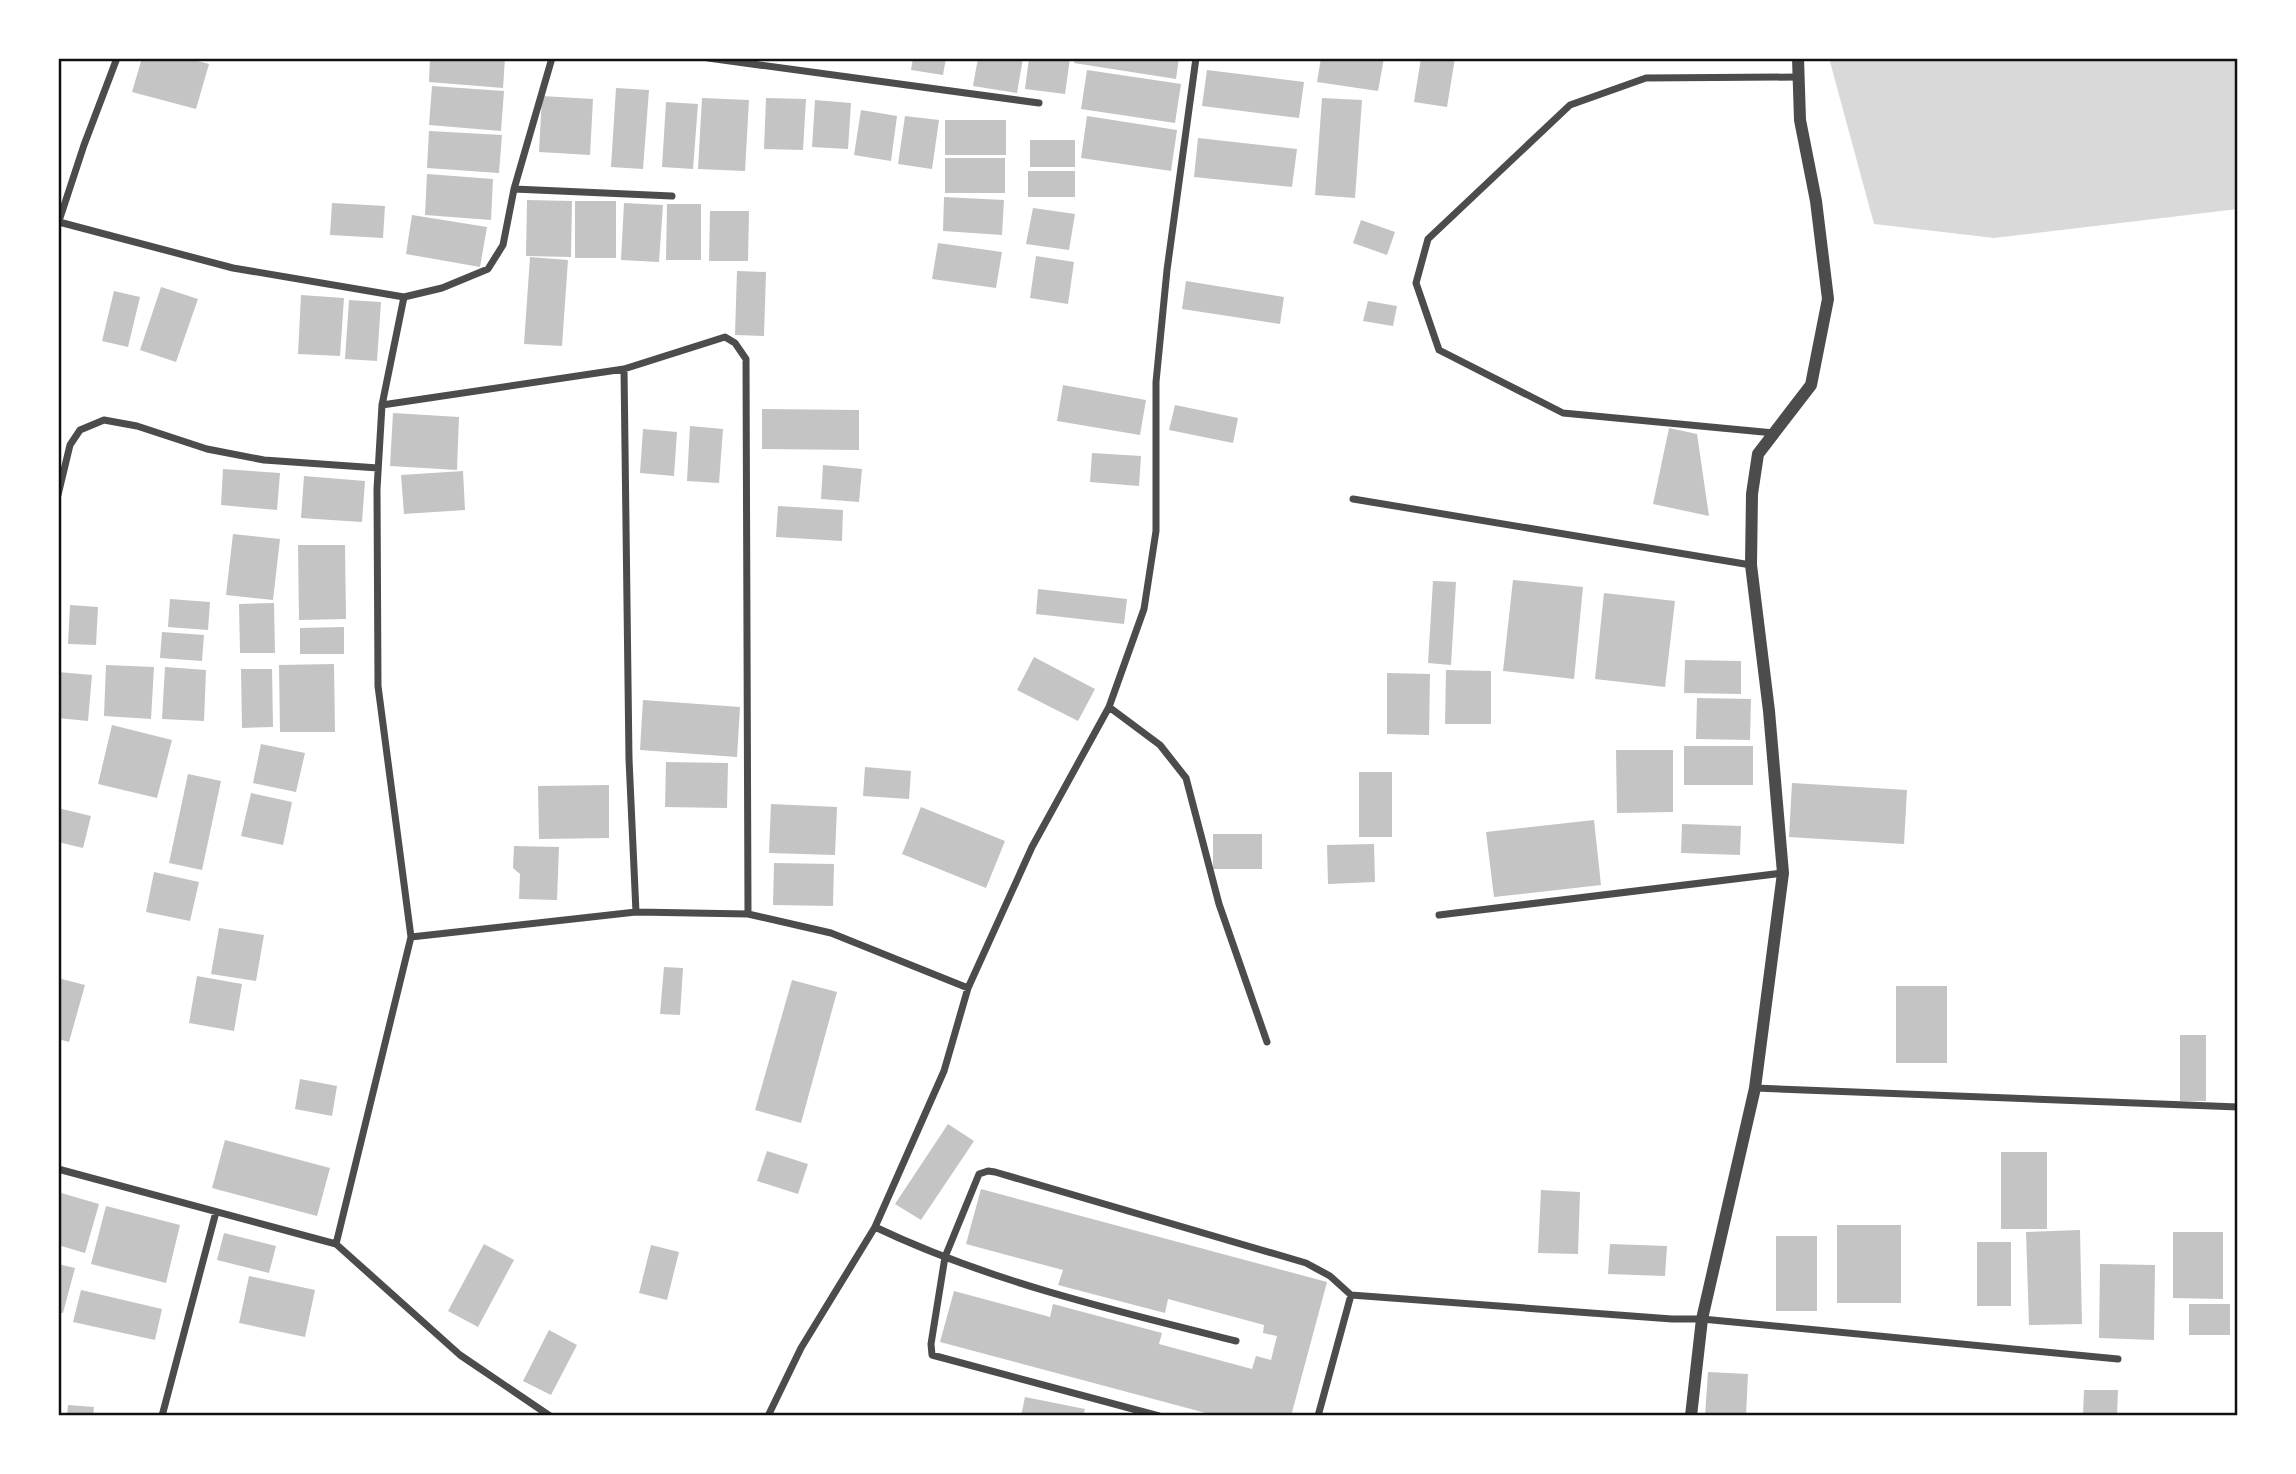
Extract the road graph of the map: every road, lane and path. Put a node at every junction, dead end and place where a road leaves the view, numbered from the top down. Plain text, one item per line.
1 (117, 58) edge
2 (552, 58) edge
3 (708, 58) edge
4 (1196, 58) edge
5 (1798, 58) edge
6 (1798, 77) junction
7 (1039, 103) dead end
8 (514, 189) junction
9 (672, 196) dead end
10 (58, 223) edge
11 (404, 297) junction
12 (624, 369) junction
13 (382, 405) junction
14 (1775, 433) junction
15 (378, 468) junction
16 (58, 495) edge
17 (1353, 499) dead end
18 (1751, 565) junction
19 (1109, 708) junction
20 (1783, 873) junction
21 (636, 912) junction
22 (748, 914) junction
23 (1439, 915) dead end
24 (411, 937) junction
25 (968, 988) junction
26 (1267, 1042) dead end
27 (1755, 1088) junction
28 (2238, 1107) edge
29 (58, 1169) edge
30 (216, 1212) junction
31 (875, 1227) junction
32 (336, 1244) junction
33 (945, 1257) junction
34 (1350, 1295) junction
35 (1702, 1320) junction
36 (1236, 1341) dead end
37 (2118, 1359) dead end
38 (162, 1416) edge
39 (550, 1416) edge
40 (768, 1416) edge
41 (1159, 1416) edge
42 (1318, 1416) edge
43 (1691, 1416) edge

1 - 10 street
2 - 8 street
3 - 7 street
4 - 19 street
5 - 6 street
6 - 14 street
6 - 14 street
8 - 9 street
8 - 11 street
10 - 11 street
11 - 13 street
12 - 13 street
12 - 21 street
12 - 22 street
13 - 15 street
14 - 18 street
15 - 16 street
15 - 24 street
17 - 18 street
18 - 20 street
19 - 25 street
19 - 26 street
20 - 23 street
20 - 27 street
21 - 22 street
21 - 24 street
22 - 25 street
24 - 32 street
25 - 31 street
27 - 28 street
27 - 35 street
29 - 30 street
30 - 32 street
30 - 38 street
31 - 33 street
31 - 40 street
32 - 39 street
33 - 34 street
33 - 36 street
33 - 41 street
34 - 35 street
34 - 42 street
35 - 37 street
35 - 43 street

